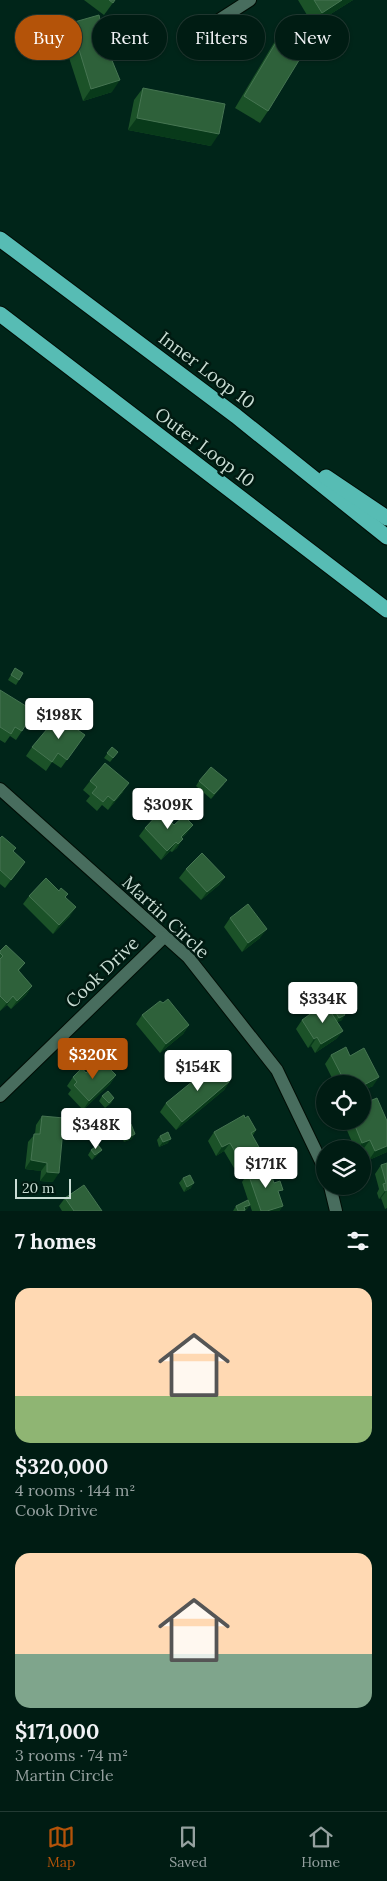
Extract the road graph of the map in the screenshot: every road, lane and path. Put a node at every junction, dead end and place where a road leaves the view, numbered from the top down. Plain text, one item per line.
1 (250, 0) edge
2 (227, 15) edge
3 (0, 239) edge
4 (0, 314) edge
5 (236, 416) junction
6 (387, 518) edge
7 (387, 537) edge
8 (349, 579) junction
9 (387, 610) edge
10 (387, 616) edge
11 (0, 790) edge
12 (164, 937) junction
13 (0, 1096) edge
14 (316, 1151) edge
15 (332, 1195) edge
16 (336, 1211) edge

1 - 2 street
3 - 5 highway, Inner Loop 10
4 - 8 highway, Outer Loop 10
5 - 6 highway
5 - 7 highway, Inner Loop 10
8 - 9 highway, Outer Loop 10
8 - 10 highway
11 - 12 street, Martin Circle
12 - 13 street, Cook Drive
12 - 14 street, Martin Circle
15 - 16 street

